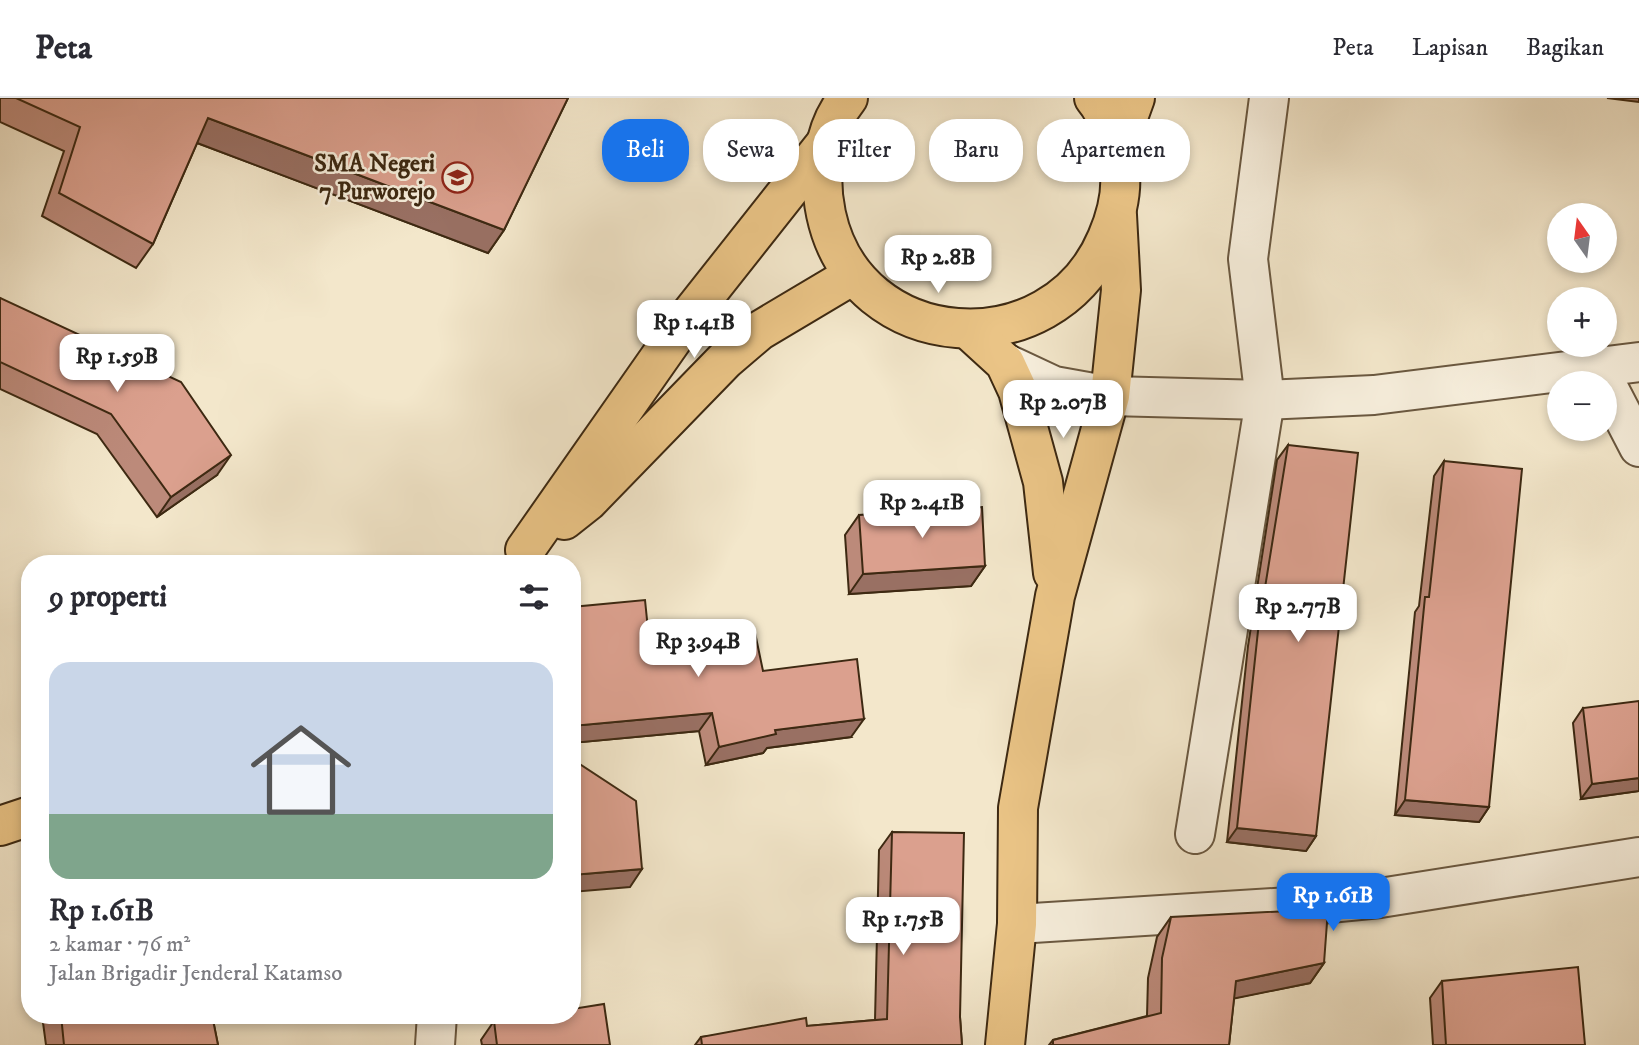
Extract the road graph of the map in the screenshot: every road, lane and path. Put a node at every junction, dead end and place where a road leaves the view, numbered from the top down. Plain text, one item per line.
1 (848, 98) edge
2 (1094, 98) edge
3 (1135, 98) edge
4 (1269, 98) edge
5 (838, 119) edge
6 (1104, 119) edge
7 (1127, 119) edge
8 (813, 159) edge
9 (822, 182) edge
10 (1121, 182) edge
11 (1117, 215) junction
12 (853, 275) junction
13 (970, 331) junction
14 (1639, 362) edge
15 (1005, 363) junction
16 (1598, 368) junction
17 (1110, 396) junction
18 (1265, 400) junction
19 (1639, 447) edge
20 (517, 555) edge
21 (519, 555) edge
22 (1055, 596) junction
23 (21, 819) edge
24 (0, 826) edge
25 (1195, 834) dead end
26 (1639, 857) edge
27 (1017, 924) junction
28 (436, 1024) edge
29 (435, 1045) edge
30 (1005, 1045) edge

1 - 5 main road
2 - 6 main road
3 - 7 main road
4 - 18 street
8 - 20 main road
9 - 12 main road
10 - 11 main road
11 - 13 main road
11 - 17 main road
12 - 13 main road
12 - 21 main road
13 - 15 main road
14 - 16 street
15 - 17 street
15 - 22 main road
16 - 18 street
16 - 19 street
17 - 18 street
17 - 22 main road
18 - 25 street
22 - 27 main road
23 - 24 main road
26 - 27 street
27 - 30 main road
28 - 29 street

